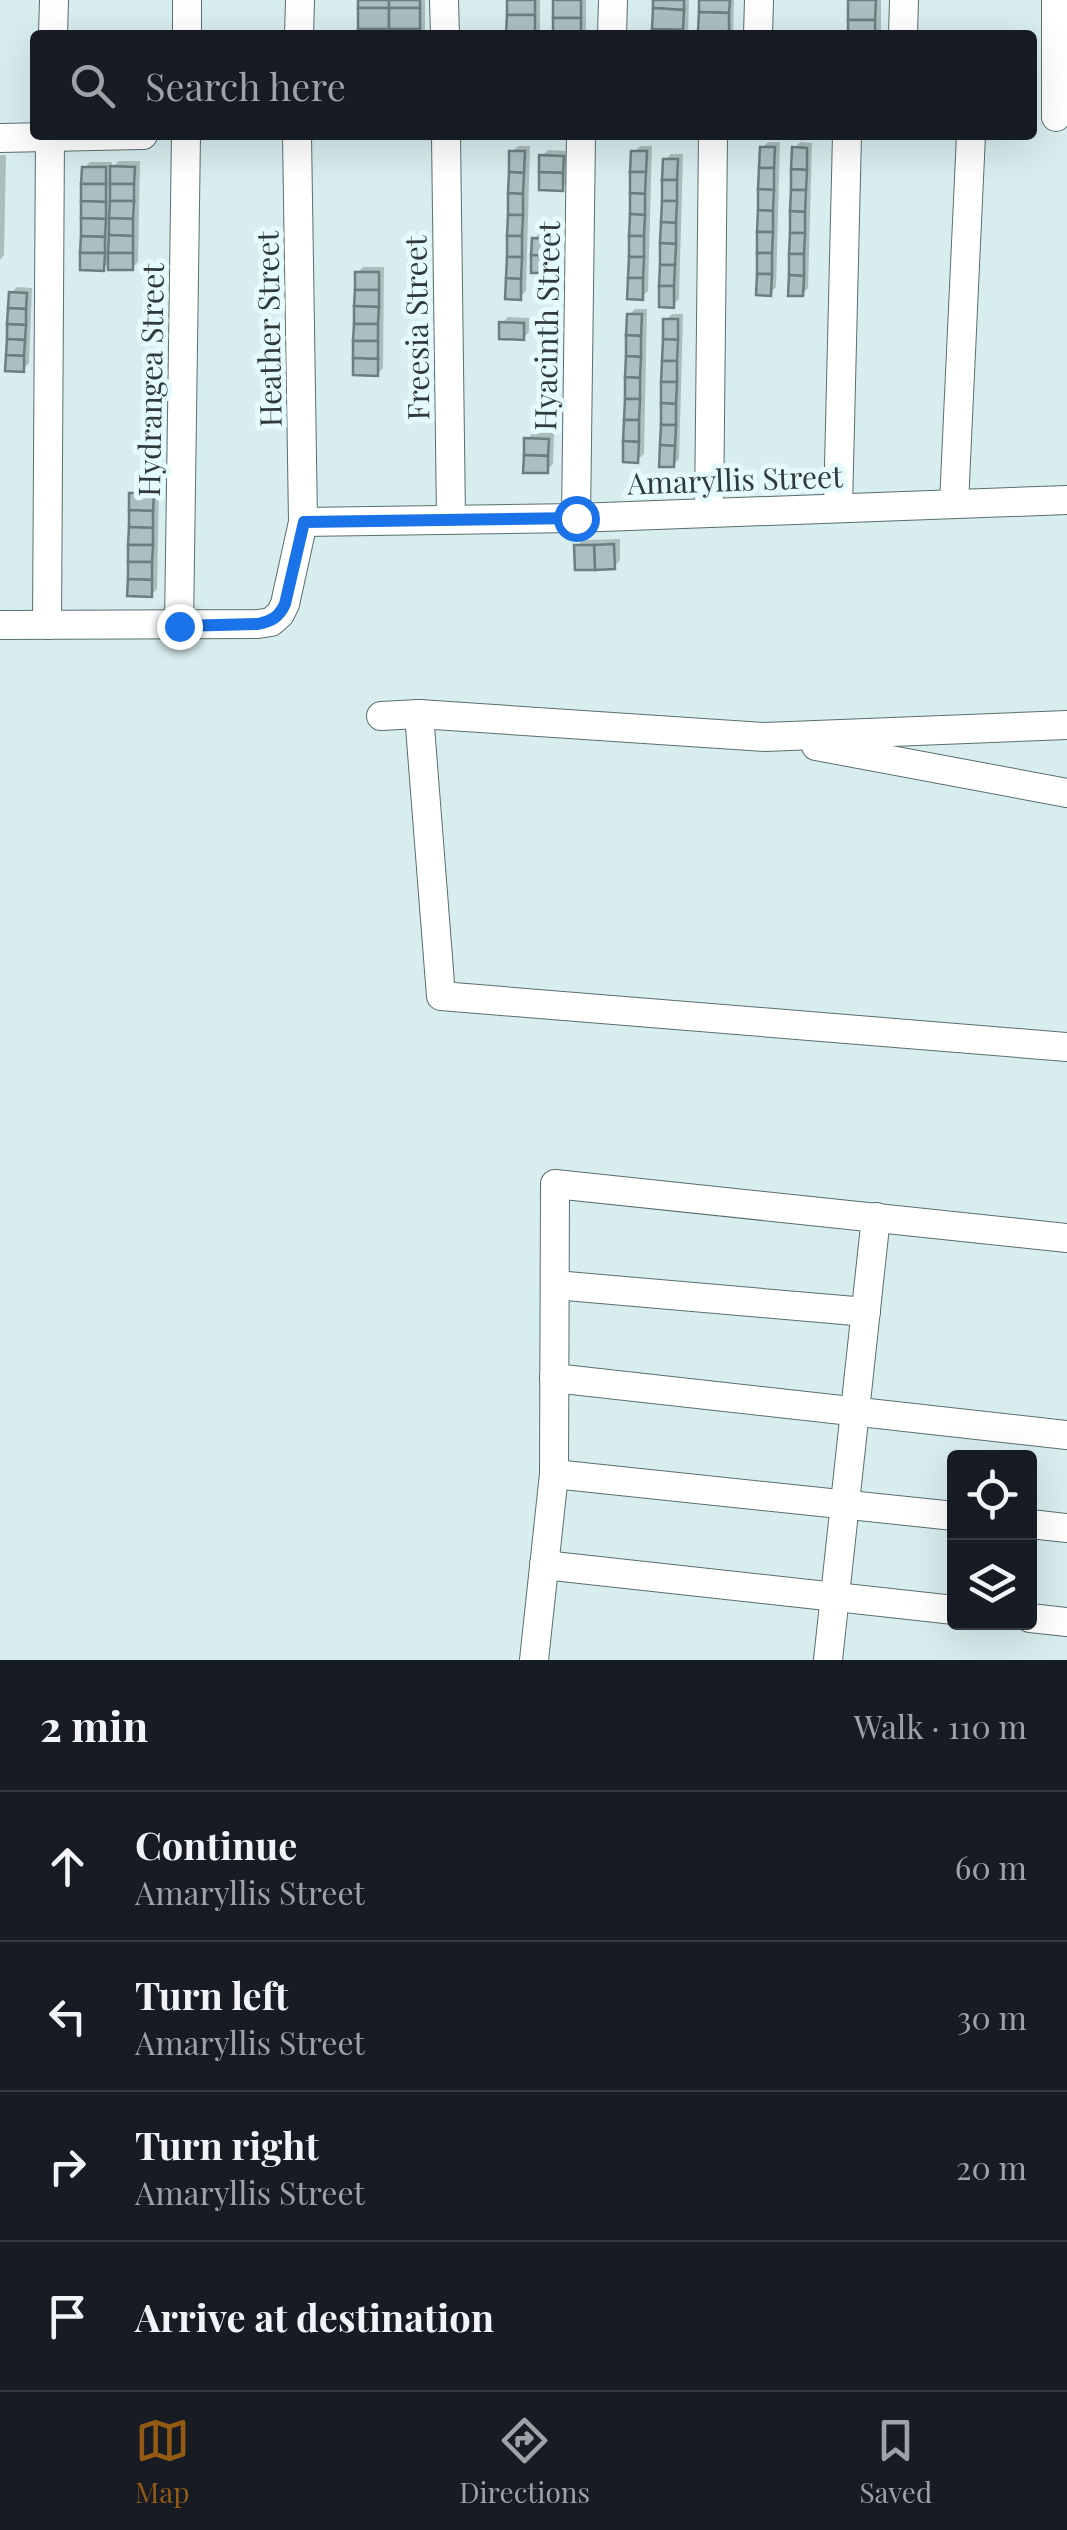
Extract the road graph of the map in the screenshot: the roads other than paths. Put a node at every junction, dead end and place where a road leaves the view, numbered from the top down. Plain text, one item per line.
1 (54, 0) edge
2 (187, 0) edge
3 (300, 0) edge
4 (444, 0) edge
5 (613, 0) edge
6 (759, 0) edge
7 (904, 0) edge
8 (1056, 0) edge
9 (53, 30) edge
10 (187, 30) edge
11 (299, 30) edge
12 (445, 30) edge
13 (612, 30) edge
14 (758, 30) edge
15 (903, 30) edge
16 (1052, 118) edge
17 (30, 137) edge
18 (0, 138) edge
19 (50, 140) edge
20 (186, 140) edge
21 (296, 140) edge
22 (446, 140) edge
23 (581, 140) edge
24 (713, 140) edge
25 (847, 140) edge
26 (971, 140) edge
27 (1067, 500) edge
28 (954, 504) junction
29 (838, 508) junction
30 (709, 512) junction
31 (576, 518) junction
32 (451, 520) junction
33 (304, 522) junction
34 (0, 625) edge
35 (47, 625) junction
36 (179, 626) junction
37 (419, 714) junction
38 (381, 716) dead end
39 (1067, 725) edge
40 (765, 737) junction
41 (1067, 792) edge
42 (1067, 1047) edge
43 (876, 1217) junction
44 (1067, 1238) edge
45 (554, 1285) junction
46 (866, 1312) junction
47 (554, 1378) junction
48 (855, 1412) junction
49 (1067, 1435) edge
50 (554, 1474) junction
51 (845, 1505) junction
52 (947, 1515) edge
53 (1037, 1525) edge
54 (1067, 1528) edge
55 (544, 1566) junction
56 (835, 1597) junction
57 (947, 1609) edge
58 (1037, 1619) edge
59 (1067, 1622) edge
60 (539, 1660) edge
61 (828, 1660) edge

1 - 9 street
2 - 10 street
3 - 11 street
4 - 12 street
5 - 13 street
6 - 14 street
7 - 15 street
8 - 16 street
17 - 18 street
19 - 35 street
20 - 36 street, Hydrangea Street
21 - 33 street, Heather Street
22 - 32 street, Freesia Street
23 - 31 street, Hyacinth Street
24 - 30 street
25 - 29 street
26 - 28 street
27 - 28 street, Amaryllis Street
28 - 29 street, Amaryllis Street
29 - 30 street, Amaryllis Street
30 - 31 street, Amaryllis Street
31 - 32 street, Amaryllis Street
32 - 33 street, Amaryllis Street
33 - 36 street
34 - 35 street
35 - 36 street
37 - 38 street
37 - 40 street
37 - 42 street
39 - 40 street
40 - 41 street
43 - 44 street
43 - 45 street
43 - 46 street
45 - 46 street
45 - 47 street
46 - 48 street
47 - 48 street
47 - 50 street
48 - 49 street
48 - 51 street
50 - 51 street
50 - 55 street
51 - 52 street
51 - 56 street
53 - 54 street
55 - 56 street
55 - 60 street
56 - 57 street
56 - 61 street
58 - 59 street

